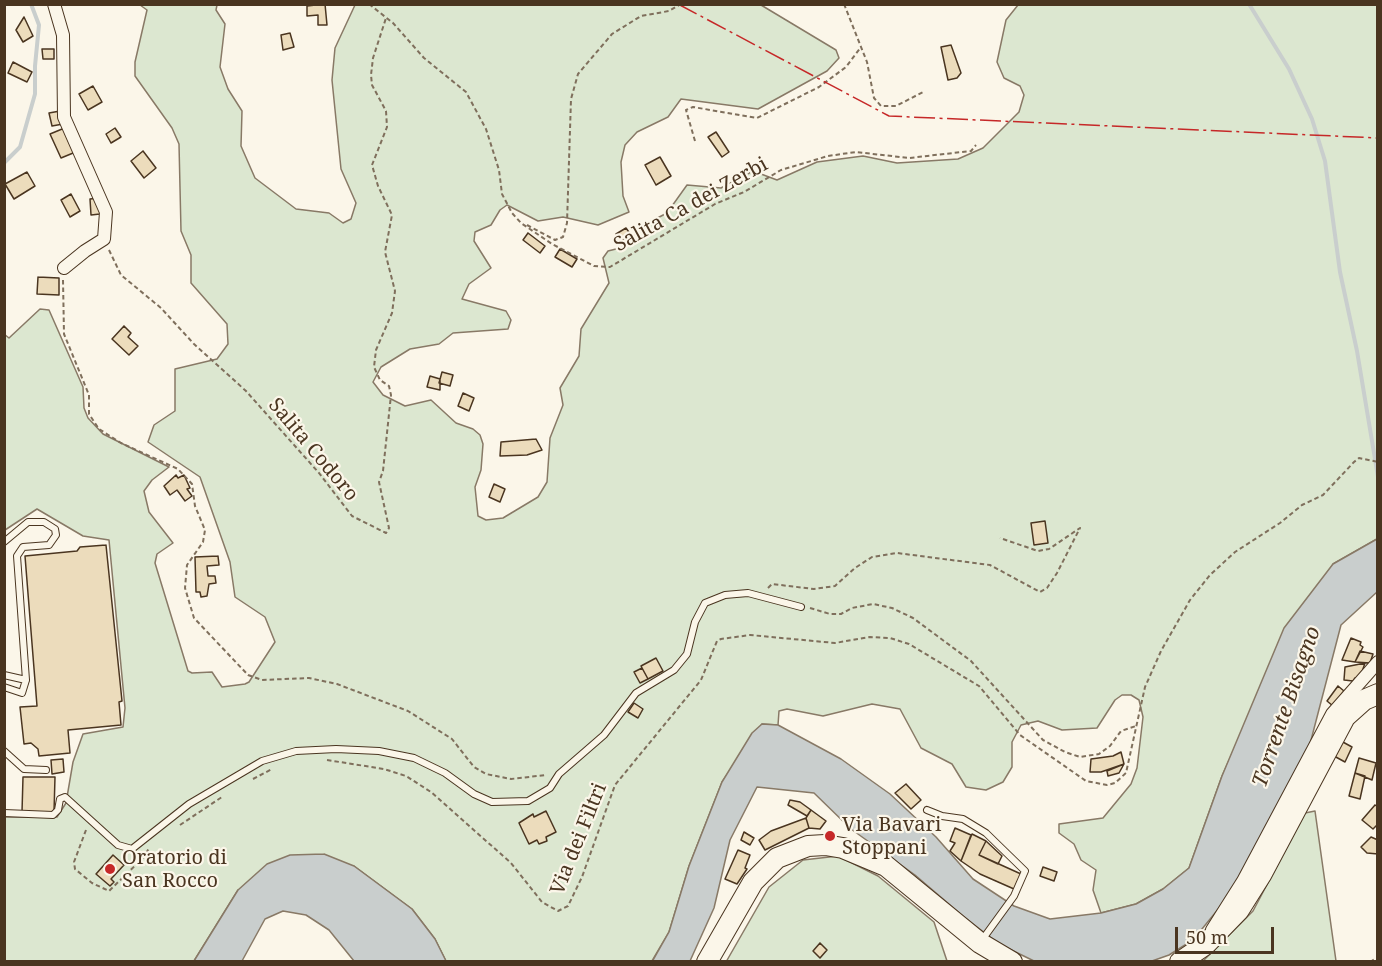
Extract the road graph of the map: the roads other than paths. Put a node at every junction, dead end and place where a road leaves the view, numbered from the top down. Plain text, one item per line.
1 (54, 4) edge
2 (64, 268) road end
3 (4, 542) edge
4 (801, 606) road end
5 (1377, 662) edge
6 (4, 675) edge
7 (26, 680) junction
8 (4, 687) edge
9 (1377, 694) edge
10 (4, 751) edge
11 (46, 770) dead end
12 (927, 810) dead end
13 (4, 813) edge
14 (983, 939) junction
15 (1205, 945) junction
16 (707, 962) edge
17 (1012, 962) edge
18 (1180, 962) edge

1 - 2 street
3 - 7 lane
4 - 13 lane
5 - 15 street
6 - 7 lane
7 - 8 lane
9 - 15 main road
10 - 11 lane
12 - 14 lane
14 - 16 main road
14 - 17 main road
15 - 18 main road

